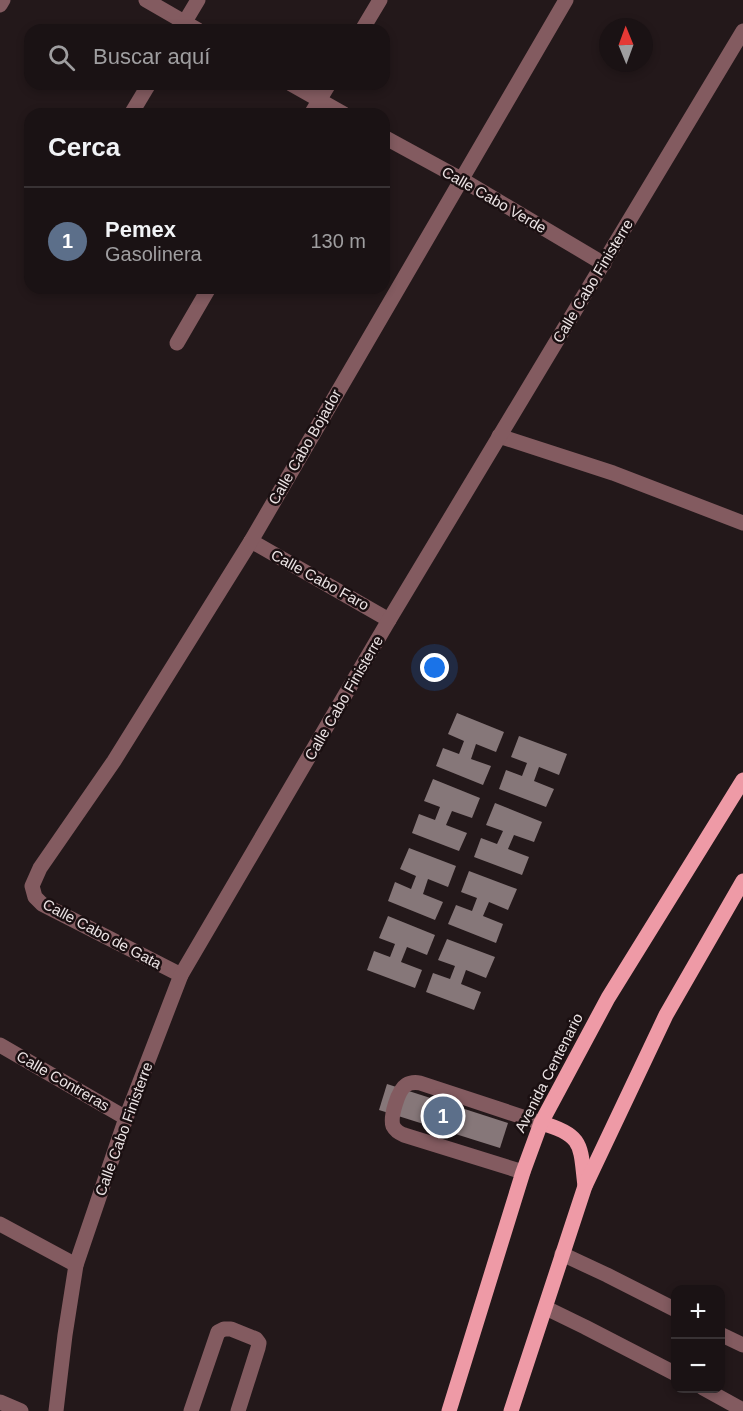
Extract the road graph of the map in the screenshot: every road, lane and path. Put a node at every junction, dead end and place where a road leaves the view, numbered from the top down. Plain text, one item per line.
1 (3, 0) edge
2 (146, 0) edge
3 (198, 0) edge
4 (380, 0) edge
5 (566, 0) edge
6 (0, 5) edge
7 (183, 24) edge
8 (189, 24) edge
9 (366, 24) edge
10 (743, 31) edge
11 (145, 90) edge
12 (297, 90) edge
13 (325, 90) edge
14 (315, 107) edge
15 (135, 108) edge
16 (390, 139) edge
17 (460, 179) junction
18 (604, 264) junction
19 (206, 294) edge
20 (177, 343) dead end
21 (500, 436) junction
22 (743, 523) edge
23 (251, 542) junction
24 (389, 620) junction
25 (743, 780) edge
26 (743, 881) edge
27 (32, 886) joint
28 (181, 975) junction
29 (0, 1045) edge
30 (126, 1118) junction
31 (541, 1123) junction
32 (523, 1172) junction
33 (585, 1186) junction
34 (0, 1224) edge
35 (562, 1254) junction
36 (76, 1265) junction
37 (546, 1308) junction
38 (671, 1308) edge
39 (725, 1336) edge
40 (743, 1345) edge
41 (671, 1372) edge
42 (711, 1393) edge
43 (0, 1402) edge
44 (743, 1410) edge
45 (21, 1411) edge
46 (56, 1411) edge
47 (191, 1411) edge
48 (238, 1411) edge
49 (449, 1411) edge
50 (511, 1411) edge

1 - 6 street
2 - 7 street
3 - 8 street
4 - 9 street
5 - 17 street, Calle Cabo Bojador
10 - 18 street, Calle Cabo Finisterre
11 - 15 street
12 - 14 street
13 - 14 street
16 - 17 street, Calle Cabo Verde
17 - 18 street, Calle Cabo Verde
17 - 23 street, Calle Cabo Bojador
18 - 21 street, Calle Cabo Finisterre
19 - 20 street
21 - 22 street
21 - 24 street, Calle Cabo Finisterre
23 - 24 street, Calle Cabo Faro
23 - 27 street, Calle Cabo Bojador
24 - 28 street, Calle Cabo Finisterre
25 - 31 main road, Avenida Centenario
26 - 33 main road
27 - 28 street, Calle Cabo de Gata
28 - 30 street, Calle Cabo Finisterre
29 - 30 street, Calle Contreras
30 - 36 street, Calle Cabo Finisterre
31 - 32 main road, Avenida Centenario
31 - 32 street
31 - 33 main road
32 - 49 main road, Avenida Centenario
33 - 35 main road
34 - 36 street
35 - 37 main road
35 - 38 street
36 - 46 street, Calle Cabo Finisterre
37 - 41 street
37 - 50 main road
39 - 40 street
42 - 44 street
43 - 45 street
47 - 48 street

